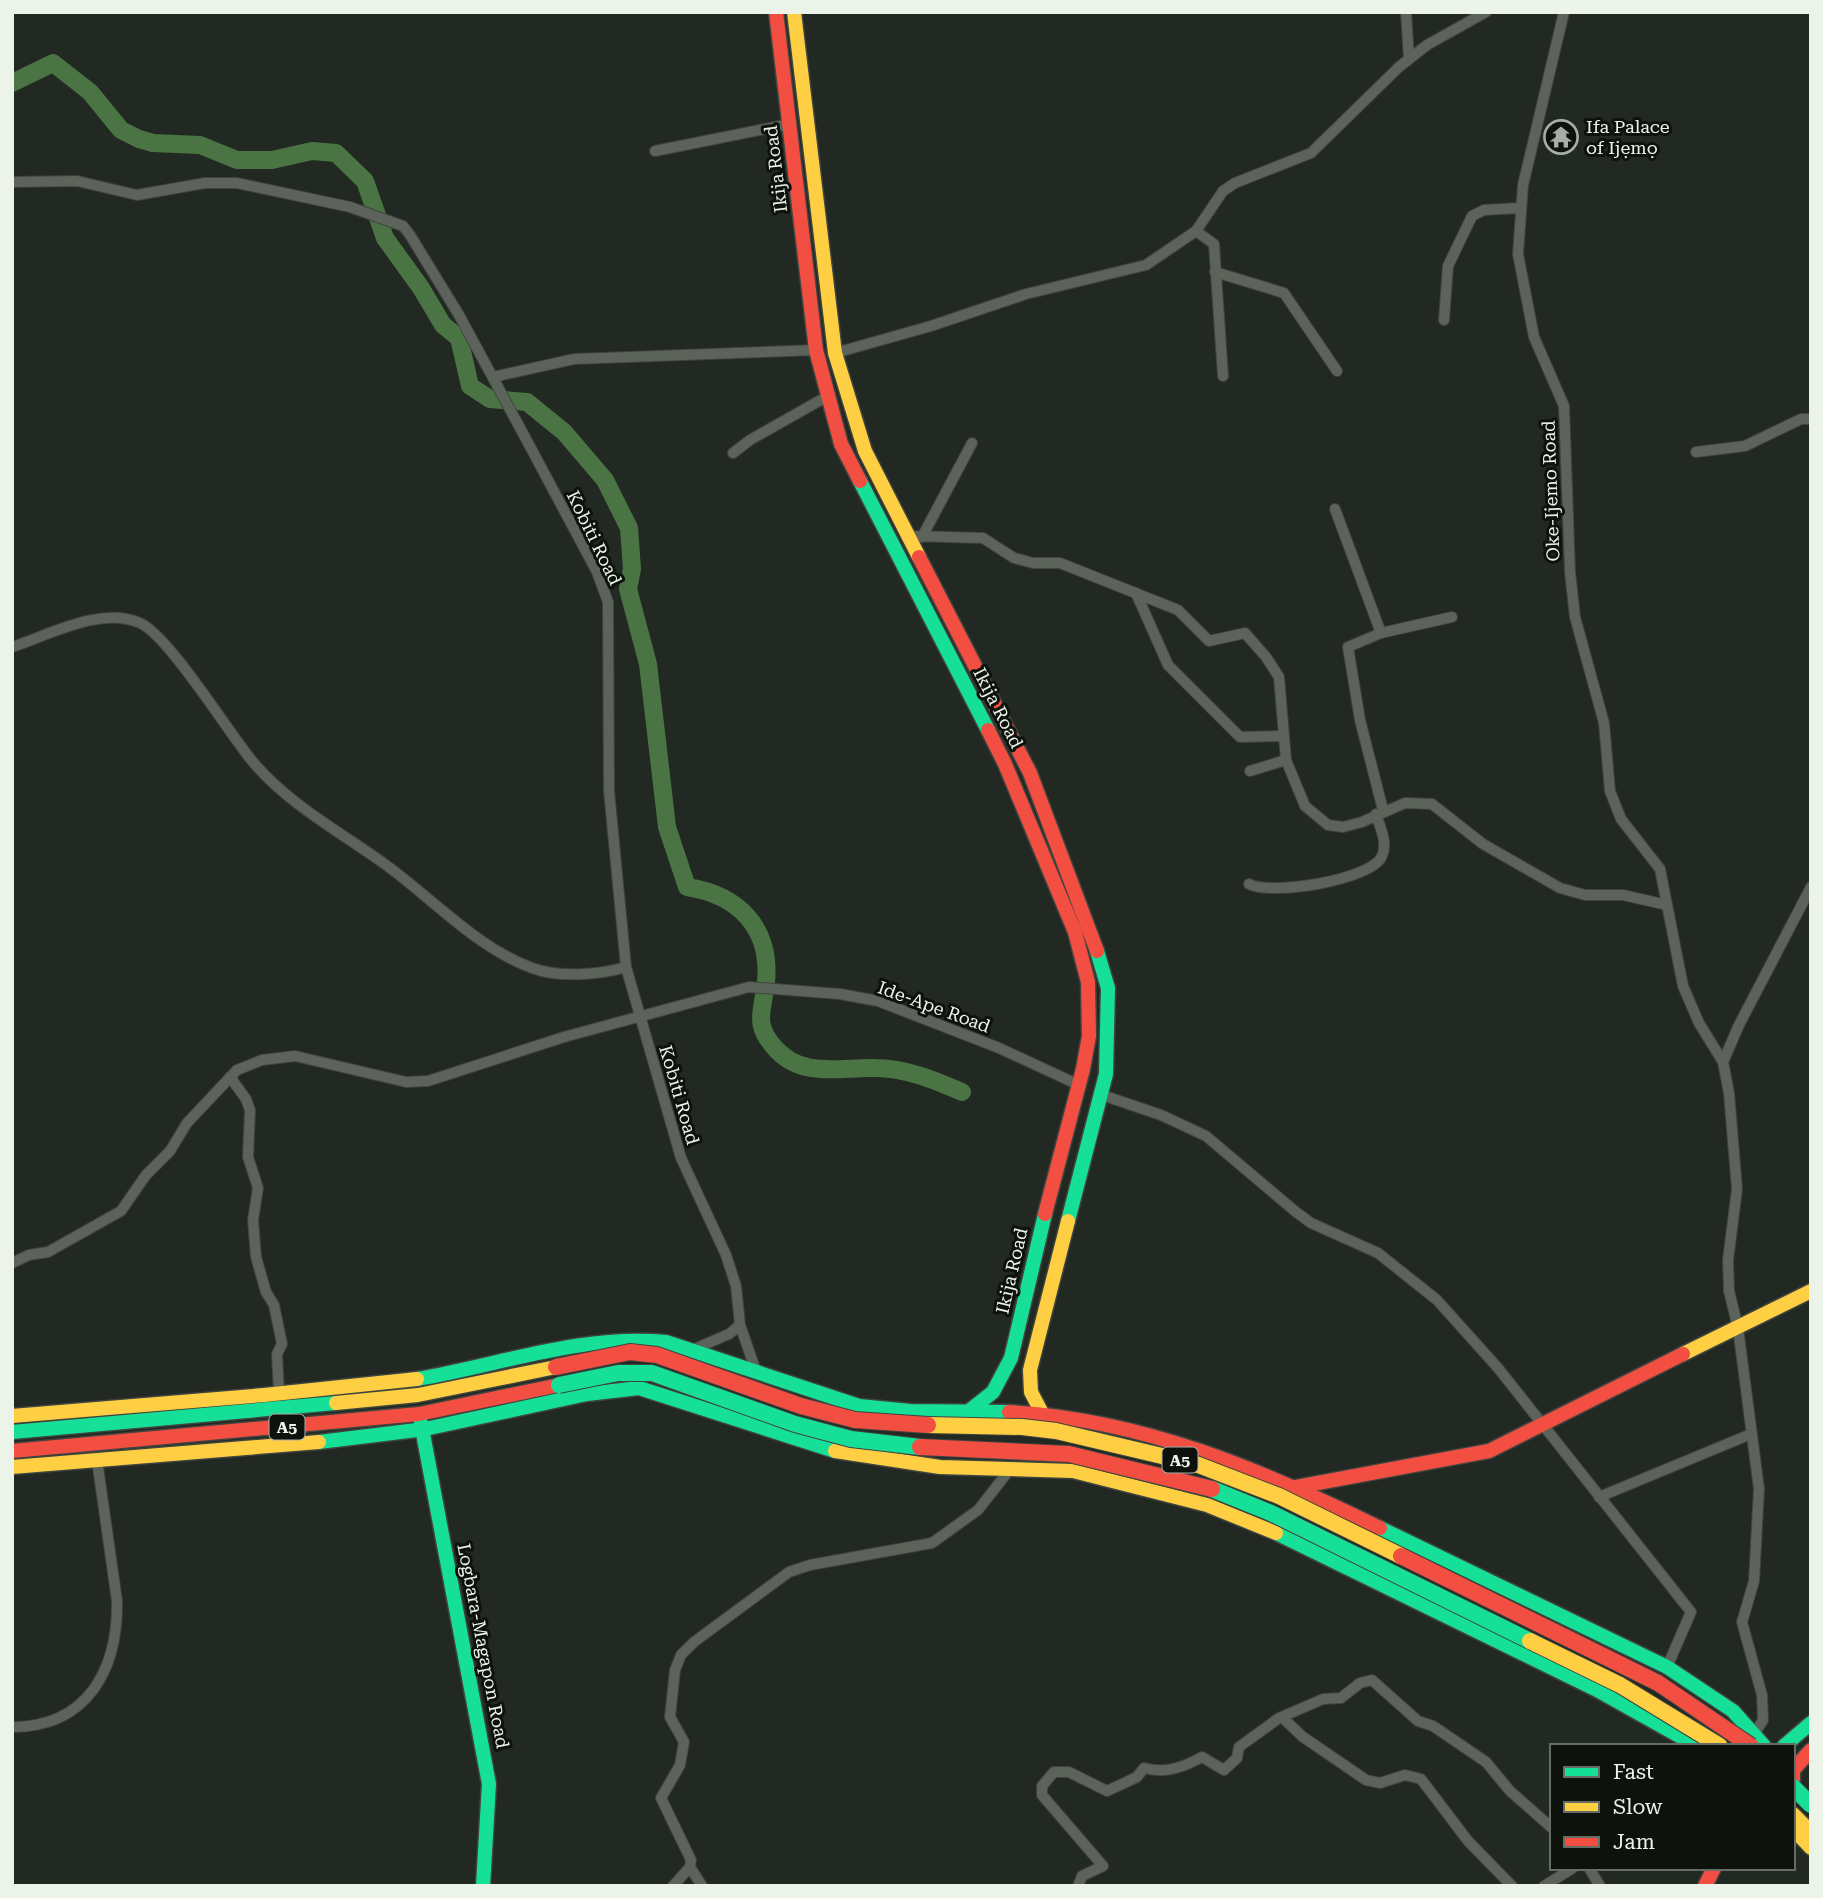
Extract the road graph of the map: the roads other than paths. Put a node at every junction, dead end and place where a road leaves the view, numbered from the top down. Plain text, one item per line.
1 (776, 12) edge
2 (794, 12) edge
3 (1406, 12) edge
4 (1486, 12) edge
5 (1564, 12) edge
6 (1409, 59) junction
7 (790, 124) junction
8 (655, 151) dead end
9 (12, 182) edge
10 (1520, 208) junction
11 (1196, 231) junction
12 (1215, 272) junction
13 (1444, 320) dead end
14 (816, 349) junction
15 (835, 353) junction
16 (1337, 371) dead end
17 (1223, 376) dead end
18 (493, 377) junction
19 (826, 397) junction
20 (1811, 419) edge
21 (972, 443) dead end
22 (1696, 452) dead end
23 (733, 453) dead end
24 (1335, 509) dead end
25 (916, 536) junction
26 (1136, 593) junction
27 (1452, 617) dead end
28 (1381, 633) junction
29 (12, 647) edge
30 (1282, 736) junction
31 (1286, 760) junction
32 (1250, 771) dead end
33 (1379, 812) junction
34 (1249, 884) dead end
35 (1811, 887) edge
36 (1667, 905) junction
37 (626, 967) junction
38 (642, 1017) junction
39 (1723, 1062) junction
40 (230, 1077) junction
41 (1079, 1086) junction
42 (1102, 1095) junction
43 (12, 1263) edge
44 (1811, 1291) edge
45 (740, 1325) junction
46 (1738, 1328) junction
47 (692, 1350) junction
48 (758, 1374) junction
49 (416, 1387) junction
50 (279, 1394) junction
51 (910, 1411) junction
52 (968, 1412) junction
53 (1043, 1415) junction
54 (12, 1416) edge
55 (421, 1422) junction
56 (1542, 1425) junction
57 (12, 1432) edge
58 (1751, 1434) junction
59 (12, 1451) edge
60 (97, 1460) junction
61 (905, 1464) junction
62 (12, 1467) edge
63 (1011, 1468) junction
64 (1296, 1486) junction
65 (1599, 1497) junction
66 (1667, 1667) junction
67 (1283, 1718) junction
68 (1811, 1723) edge
69 (12, 1727) edge
70 (1753, 1738) edge
71 (1693, 1744) edge
72 (1717, 1744) edge
73 (1786, 1744) edge
74 (1811, 1750) edge
75 (1795, 1779) edge
76 (1795, 1782) edge
77 (1795, 1782) edge
78 (1811, 1792) edge
79 (1811, 1805) edge
80 (1795, 1816) edge
81 (1550, 1826) edge
82 (1795, 1831) edge
83 (1811, 1832) edge
84 (1811, 1848) edge
85 (690, 1867) junction
86 (1570, 1870) edge
87 (1590, 1870) edge
88 (1703, 1870) edge
89 (1713, 1870) edge
90 (483, 1886) edge
91 (673, 1886) edge
92 (702, 1886) edge
93 (1078, 1886) edge
94 (1512, 1886) edge
95 (1544, 1886) edge
96 (1600, 1886) edge
97 (1695, 1886) edge
98 (1705, 1886) edge

1 - 7 main road, Ikija Road
2 - 15 main road, Ikija Road
3 - 6 street
4 - 6 street
5 - 10 street, Oke-Ijemo Road
6 - 11 street
7 - 8 street
7 - 14 main road, Ikija Road
9 - 18 street, Kobiti Road
10 - 13 street
10 - 36 street, Oke-Ijemo Road
11 - 12 street
11 - 15 street
12 - 16 street
12 - 17 street
14 - 18 street
14 - 19 main road, Ikija Road
15 - 25 main road, Ikija Road
18 - 37 street, Kobiti Road
19 - 23 street
19 - 41 main road, Ikija Road
20 - 22 street
21 - 25 street
24 - 28 street
25 - 26 street
25 - 42 main road, Ikija Road
26 - 30 street
26 - 30 street
27 - 28 street
28 - 33 street
29 - 37 street
30 - 31 street
31 - 32 street
31 - 33 street
33 - 34 street
33 - 36 street
35 - 39 street
36 - 39 street, Oke-Ijemo Road
37 - 38 street, Kobiti Road
38 - 40 street, Ide-Ape Road
38 - 41 street, Ide-Ape Road
38 - 45 street, Kobiti Road
39 - 46 street
40 - 43 street, Ide-Ape Road
40 - 50 street
41 - 52 main road, Ikija Road
42 - 53 main road, Ikija Road
42 - 56 street
44 - 46 main road
45 - 47 street
45 - 48 street, Kobiti Road
46 - 56 main road
46 - 58 street
47 - 48 main road
47 - 49 main road
48 - 51 main road
49 - 50 main road
49 - 57 main road, A5
49 - 70 main road, A5, bridge
50 - 54 main road
51 - 52 main road
51 - 61 main road
52 - 53 main road
53 - 64 main road
55 - 59 main road, A5
55 - 60 main road
55 - 61 main road
55 - 72 main road, A5, bridge
55 - 90 main road, Logbara-Magapon Road
56 - 64 main road
56 - 65 street
58 - 65 street
58 - 70 street
60 - 62 main road
60 - 69 street
61 - 63 main road
63 - 71 main road
63 - 85 street
64 - 66 main road
65 - 66 street
66 - 70 main road
67 - 81 street
67 - 93 street
67 - 94 street
68 - 73 main road
74 - 75 main road
76 - 78 main road
77 - 79 main road, bridge
80 - 83 main road
82 - 84 main road
85 - 91 street
85 - 92 street
86 - 95 street
87 - 96 street
88 - 97 main road
89 - 98 main road

